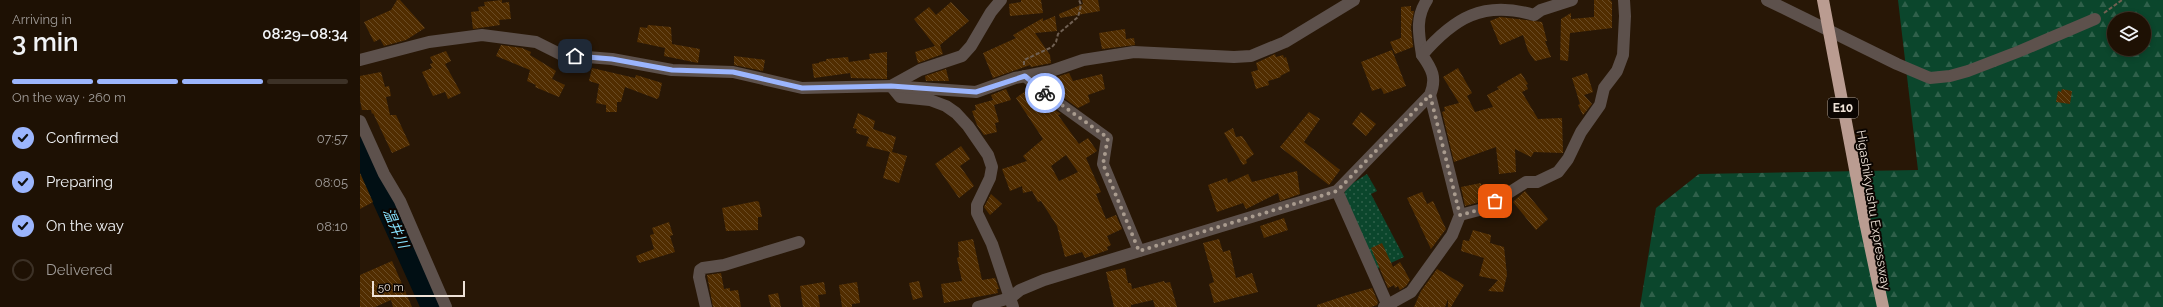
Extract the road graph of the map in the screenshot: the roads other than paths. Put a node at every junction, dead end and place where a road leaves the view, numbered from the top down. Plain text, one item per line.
1 (1001, 0) edge
2 (1354, 0) edge
3 (1427, 0) edge
4 (1572, 0) edge
5 (1624, 0) edge
6 (1767, 0) edge
7 (1823, 0) edge
8 (1557, 2) edge
9 (2094, 19) road end
10 (1422, 55) junction
11 (360, 60) edge
12 (1025, 76) junction
13 (891, 86) junction
14 (1430, 95) junction
15 (360, 121) edge
16 (1337, 191) junction
17 (1460, 215) junction
18 (1864, 217) junction
19 (799, 242) dead end
20 (1139, 251) junction
21 (1012, 302) edge
22 (1875, 303) edge
23 (1387, 306) edge
24 (446, 307) edge
25 (706, 307) edge
26 (978, 307) edge
27 (1883, 307) edge

1 - 13 street
2 - 12 street
3 - 10 street
4 - 8 street
5 - 17 street
6 - 9 street
7 - 18 highway, Higashikyushu Expressway / E10, bridge
8 - 10 street
10 - 14 street
11 - 13 street
12 - 13 street
12 - 20 street
13 - 21 street
14 - 16 street
14 - 17 street
15 - 24 street
16 - 20 street
16 - 23 street
17 - 23 street
18 - 22 highway, Higashikyushu Expressway / E10
18 - 27 highway
19 - 25 street
20 - 21 street
21 - 26 street

